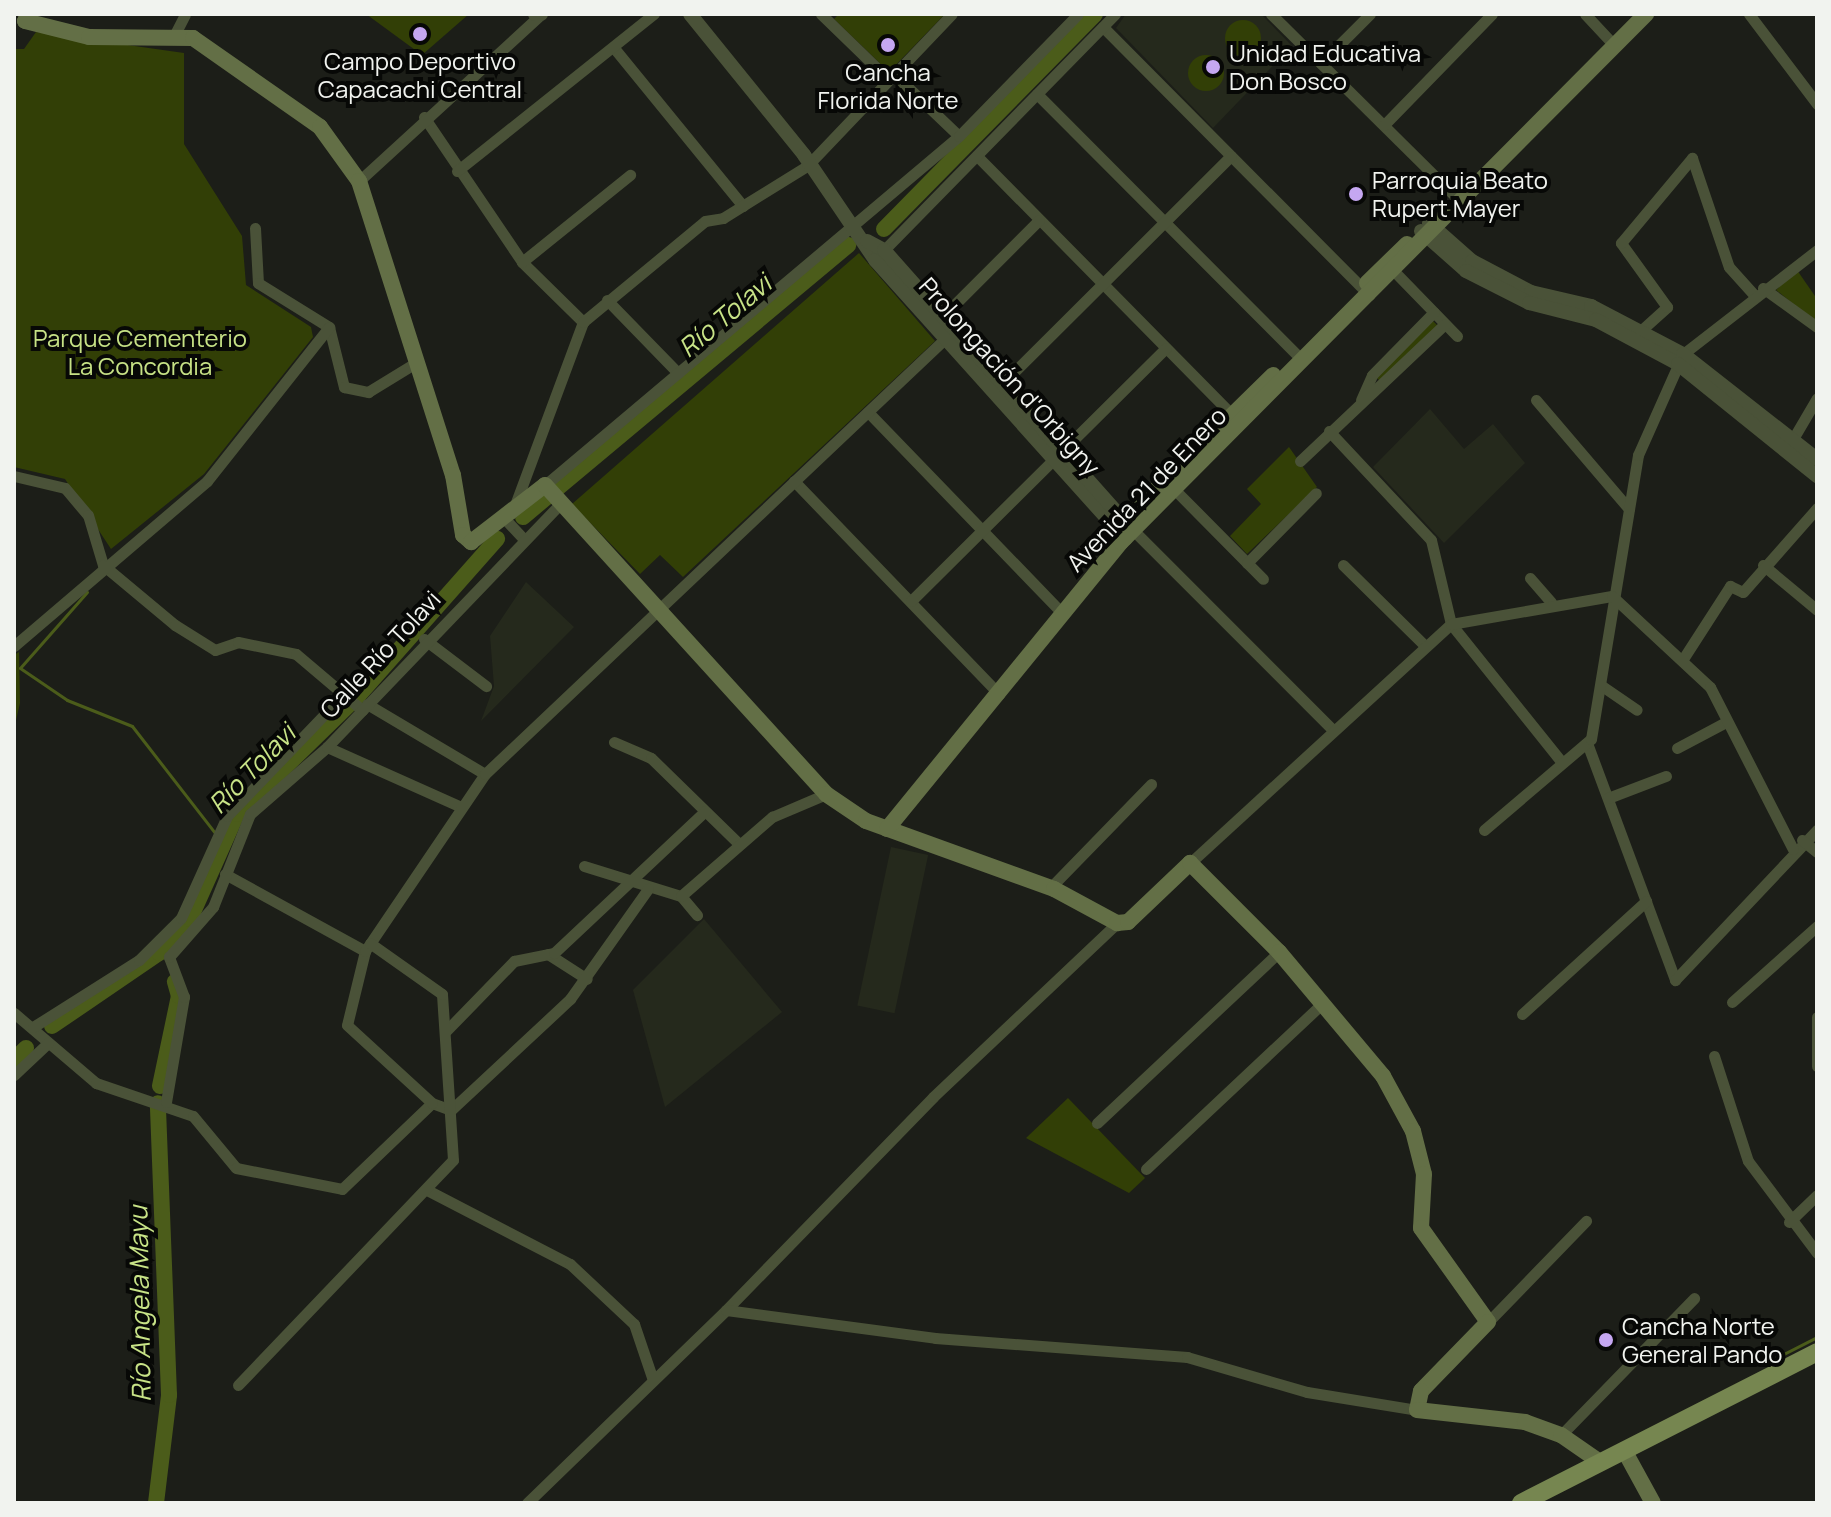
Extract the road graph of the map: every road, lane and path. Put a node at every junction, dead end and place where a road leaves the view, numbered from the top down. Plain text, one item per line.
1 (185, 14) edge
2 (654, 14) edge
3 (690, 14) edge
4 (952, 14) edge
5 (1078, 14) edge
6 (1115, 14) edge
7 (1271, 14) edge
8 (1370, 14) edge
9 (1492, 14) edge
10 (1585, 14) edge
11 (1646, 14) edge
12 (1749, 14) edge
13 (538, 15) edge
14 (828, 16) edge
15 (23, 18) edge
16 (1103, 27) junction
17 (175, 34) junction
18 (1614, 45) junction
19 (614, 48) junction
20 (1321, 63) junction
21 (891, 76) junction
22 (1813, 90) edge
23 (1037, 94) junction
24 (1817, 104) edge
25 (424, 117) junction
26 (1384, 125) junction
27 (959, 136) junction
28 (977, 156) junction
29 (1231, 156) junction
30 (807, 166) junction
31 (457, 171) junction
32 (630, 175) dead end
33 (359, 181) junction
34 (1461, 202) junction
35 (743, 206) junction
36 (1039, 220) junction
37 (1165, 222) junction
38 (854, 225) junction
39 (255, 228) dead end
40 (1428, 231) junction
41 (867, 241) junction
42 (884, 250) junction
43 (1817, 250) edge
44 (522, 262) junction
45 (1391, 268) junction
46 (1102, 284) junction
47 (1366, 292) junction
48 (1759, 292) junction
49 (607, 300) junction
50 (1434, 312) junction
51 (942, 317) junction
52 (583, 322) junction
53 (1445, 324) junction
54 (329, 327) junction
55 (1817, 327) edge
56 (1637, 334) junction
57 (949, 335) junction
58 (1457, 336) dead end
59 (1166, 348) junction
60 (1298, 357) junction
61 (1681, 359) junction
62 (417, 362) junction
63 (678, 373) junction
64 (1002, 384) junction
65 (1817, 398) edge
66 (1536, 400) dead end
67 (1360, 402) junction
68 (868, 412) junction
69 (1236, 420) junction
70 (1329, 431) junction
71 (1791, 443) junction
72 (1057, 457) junction
73 (1817, 459) edge
74 (1300, 461) dead end
75 (14, 476) edge
76 (1817, 476) edge
77 (794, 481) junction
78 (545, 485) junction
79 (1175, 490) junction
80 (1316, 493) dead end
81 (561, 503) junction
82 (1817, 508) edge
83 (1629, 509) junction
84 (509, 516) junction
85 (1125, 530) junction
86 (982, 531) junction
87 (522, 537) junction
88 (1247, 563) junction
89 (103, 565) junction
90 (1343, 565) dead end
91 (1763, 565) junction
92 (1530, 578) dead end
93 (1263, 579) dead end
94 (1612, 596) junction
95 (911, 601) junction
96 (1551, 602) junction
97 (658, 607) junction
98 (1817, 610) edge
99 (1062, 613) junction
100 (1451, 624) junction
101 (424, 639) junction
102 (1422, 643) junction
103 (14, 646) edge
104 (1683, 659) junction
105 (486, 686) dead end
106 (1602, 686) junction
107 (344, 694) junction
108 (999, 694) junction
109 (364, 708) junction
110 (1637, 710) dead end
111 (1724, 723) junction
112 (1331, 728) junction
113 (614, 742) dead end
114 (1587, 743) junction
115 (327, 747) junction
116 (1677, 748) dead end
117 (1560, 760) junction
118 (485, 774) junction
119 (1666, 776) dead end
120 (1151, 784) dead end
121 (826, 794) junction
122 (1608, 798) junction
123 (461, 807) junction
124 (705, 811) junction
125 (887, 829) junction
126 (1484, 830) dead end
127 (1817, 830) edge
128 (738, 843) junction
129 (1798, 844) junction
130 (1817, 852) edge
131 (1190, 863) junction
132 (584, 866) dead end
133 (225, 874) junction
134 (635, 882) junction
135 (1050, 888) junction
136 (648, 889) junction
137 (681, 896) junction
138 (1646, 901) junction
139 (697, 915) dead end
140 (1117, 923) junction
141 (1817, 926) edge
142 (368, 947) junction
143 (1279, 952) junction
144 (548, 954) junction
145 (587, 979) junction
146 (1732, 1002) dead end
147 (1322, 1004) junction
148 (14, 1013) edge
149 (1522, 1014) dead end
150 (1817, 1017) edge
151 (33, 1027) junction
152 (446, 1031) junction
153 (48, 1043) junction
154 (1714, 1056) dead end
155 (1817, 1066) edge
156 (14, 1075) edge
157 (166, 1102) junction
158 (432, 1103) junction
159 (451, 1110) junction
160 (1097, 1123) dead end
161 (1146, 1169) dead end
162 (429, 1191) junction
163 (1817, 1195) edge
164 (1586, 1221) dead end
165 (1789, 1222) junction
166 (1817, 1253) edge
167 (1694, 1298) dead end
168 (726, 1310) junction
169 (1488, 1322) junction
170 (1817, 1352) edge
171 (653, 1380) junction
172 (238, 1385) dead end
173 (1417, 1410) junction
174 (1561, 1435) junction
175 (1624, 1450) junction
176 (1600, 1462) junction
177 (527, 1503) edge
178 (1521, 1503) edge
179 (1653, 1503) edge

1 - 17 street
2 - 19 street
3 - 30 street, Prolongación d'Orbigny
4 - 21 street
5 - 27 street
6 - 16 street
7 - 20 street
8 - 20 street
9 - 26 street
10 - 18 street
11 - 18 main road, Avenida 21 de Enero
12 - 22 street
13 - 25 street
14 - 21 street
15 - 17 main road
16 - 23 street
16 - 29 street
17 - 33 main road
18 - 34 main road, Avenida 21 de Enero
19 - 31 street
19 - 35 street
20 - 26 street
21 - 27 street
21 - 30 street
22 - 24 street
23 - 28 street
23 - 37 street
25 - 31 street
25 - 33 street
26 - 34 street
27 - 38 street
28 - 36 street
28 - 42 street
29 - 37 street
29 - 47 street
30 - 35 street
30 - 38 street, Prolongación d'Orbigny
31 - 44 street
32 - 44 street
33 - 62 main road
34 - 40 main road, Avenida 21 de Enero
35 - 49 street
36 - 46 street
36 - 51 street
37 - 46 street
37 - 60 street
38 - 41 street, Prolongación d'Orbigny
38 - 63 street
39 - 54 street
40 - 45 main road, Avenida 21 de Enero
40 - 56 street
41 - 42 street, Prolongación d'Orbigny
41 - 57 street, Prolongación d'Orbigny
42 - 51 street, Prolongación d'Orbigny
43 - 48 street
44 - 52 street
45 - 47 main road, Avenida 21 de Enero
45 - 50 street
46 - 59 street
46 - 64 street
47 - 60 main road, Avenida 21 de Enero
48 - 55 street
48 - 56 street
48 - 61 street
49 - 52 street
49 - 63 street
50 - 53 street
50 - 67 street
51 - 57 street, Prolongación d'Orbigny
52 - 84 street
53 - 58 street
53 - 67 street
54 - 62 street
54 - 89 street
56 - 61 street
57 - 64 street, Prolongación d'Orbigny
57 - 68 street
57 - 72 street, Prolongación d'Orbigny
59 - 69 street
59 - 72 street
60 - 69 main road, Avenida 21 de Enero
61 - 71 street
61 - 83 street
62 - 84 main road
63 - 78 street
64 - 72 street, Prolongación d'Orbigny
65 - 71 street
66 - 83 street
67 - 70 street
68 - 77 street
68 - 86 street
69 - 79 main road, Avenida 21 de Enero
69 - 85 main road, Avenida 21 de Enero
70 - 74 street
70 - 100 street
71 - 73 street
71 - 76 street
72 - 85 street, Prolongación d'Orbigny
72 - 86 street
75 - 89 street
77 - 95 street
77 - 97 street
78 - 81 main road
78 - 84 main road
79 - 85 main road, Avenida 21 de Enero
79 - 88 street
80 - 88 street
81 - 87 street, Calle Río Tolavi
81 - 97 main road
82 - 91 street
83 - 94 street
84 - 87 street
85 - 99 main road, Avenida 21 de Enero
85 - 112 street
86 - 95 street
86 - 99 street
87 - 101 street, Calle Río Tolavi
88 - 93 street
89 - 103 street
89 - 107 street
90 - 102 street
91 - 98 street
91 - 104 street
92 - 96 street
94 - 96 street
94 - 104 street
94 - 106 street
95 - 108 street
96 - 100 street
97 - 118 street
97 - 121 main road
99 - 108 main road, Avenida 21 de Enero
100 - 102 street
100 - 117 street
101 - 105 street
101 - 109 street, Calle Río Tolavi
102 - 112 street
104 - 111 street
106 - 110 street
106 - 114 street
107 - 109 street
107 - 151 street, Calle Río Tolavi
108 - 125 main road, Avenida 21 de Enero
109 - 115 street, Calle Río Tolavi
109 - 118 street
111 - 116 street
111 - 129 street
112 - 131 street
113 - 124 street
114 - 117 street
114 - 122 street
115 - 123 street
115 - 133 street, Calle Río Tolavi
117 - 126 street
118 - 123 street
119 - 122 street
120 - 135 street
121 - 125 main road
121 - 128 street
122 - 138 street
123 - 142 street
124 - 128 street
124 - 134 street
125 - 135 main road
127 - 129 street
128 - 137 street
129 - 130 street
129 - 138 street
131 - 140 main road
131 - 143 main road
132 - 134 street
133 - 142 street
133 - 157 street, Calle Río Tolavi
134 - 136 street
134 - 144 street
135 - 140 main road
136 - 137 street
136 - 145 street
137 - 139 street
138 - 149 street
140 - 168 street
141 - 146 street
142 - 152 street
142 - 158 street
143 - 147 main road
143 - 160 street
144 - 145 street
144 - 152 street
145 - 159 street
147 - 161 street
147 - 169 main road
148 - 151 street
150 - 155 street
151 - 153 street
152 - 159 street
153 - 156 street
153 - 157 street
154 - 165 street
157 - 158 street
158 - 159 street
159 - 162 street
162 - 171 street
162 - 172 street
163 - 165 street
164 - 169 street
165 - 166 street
167 - 174 street
168 - 171 street
168 - 173 street
169 - 173 main road
170 - 175 main road
171 - 177 street
173 - 174 main road
174 - 176 main road
175 - 176 main road
175 - 179 main road
176 - 178 main road

